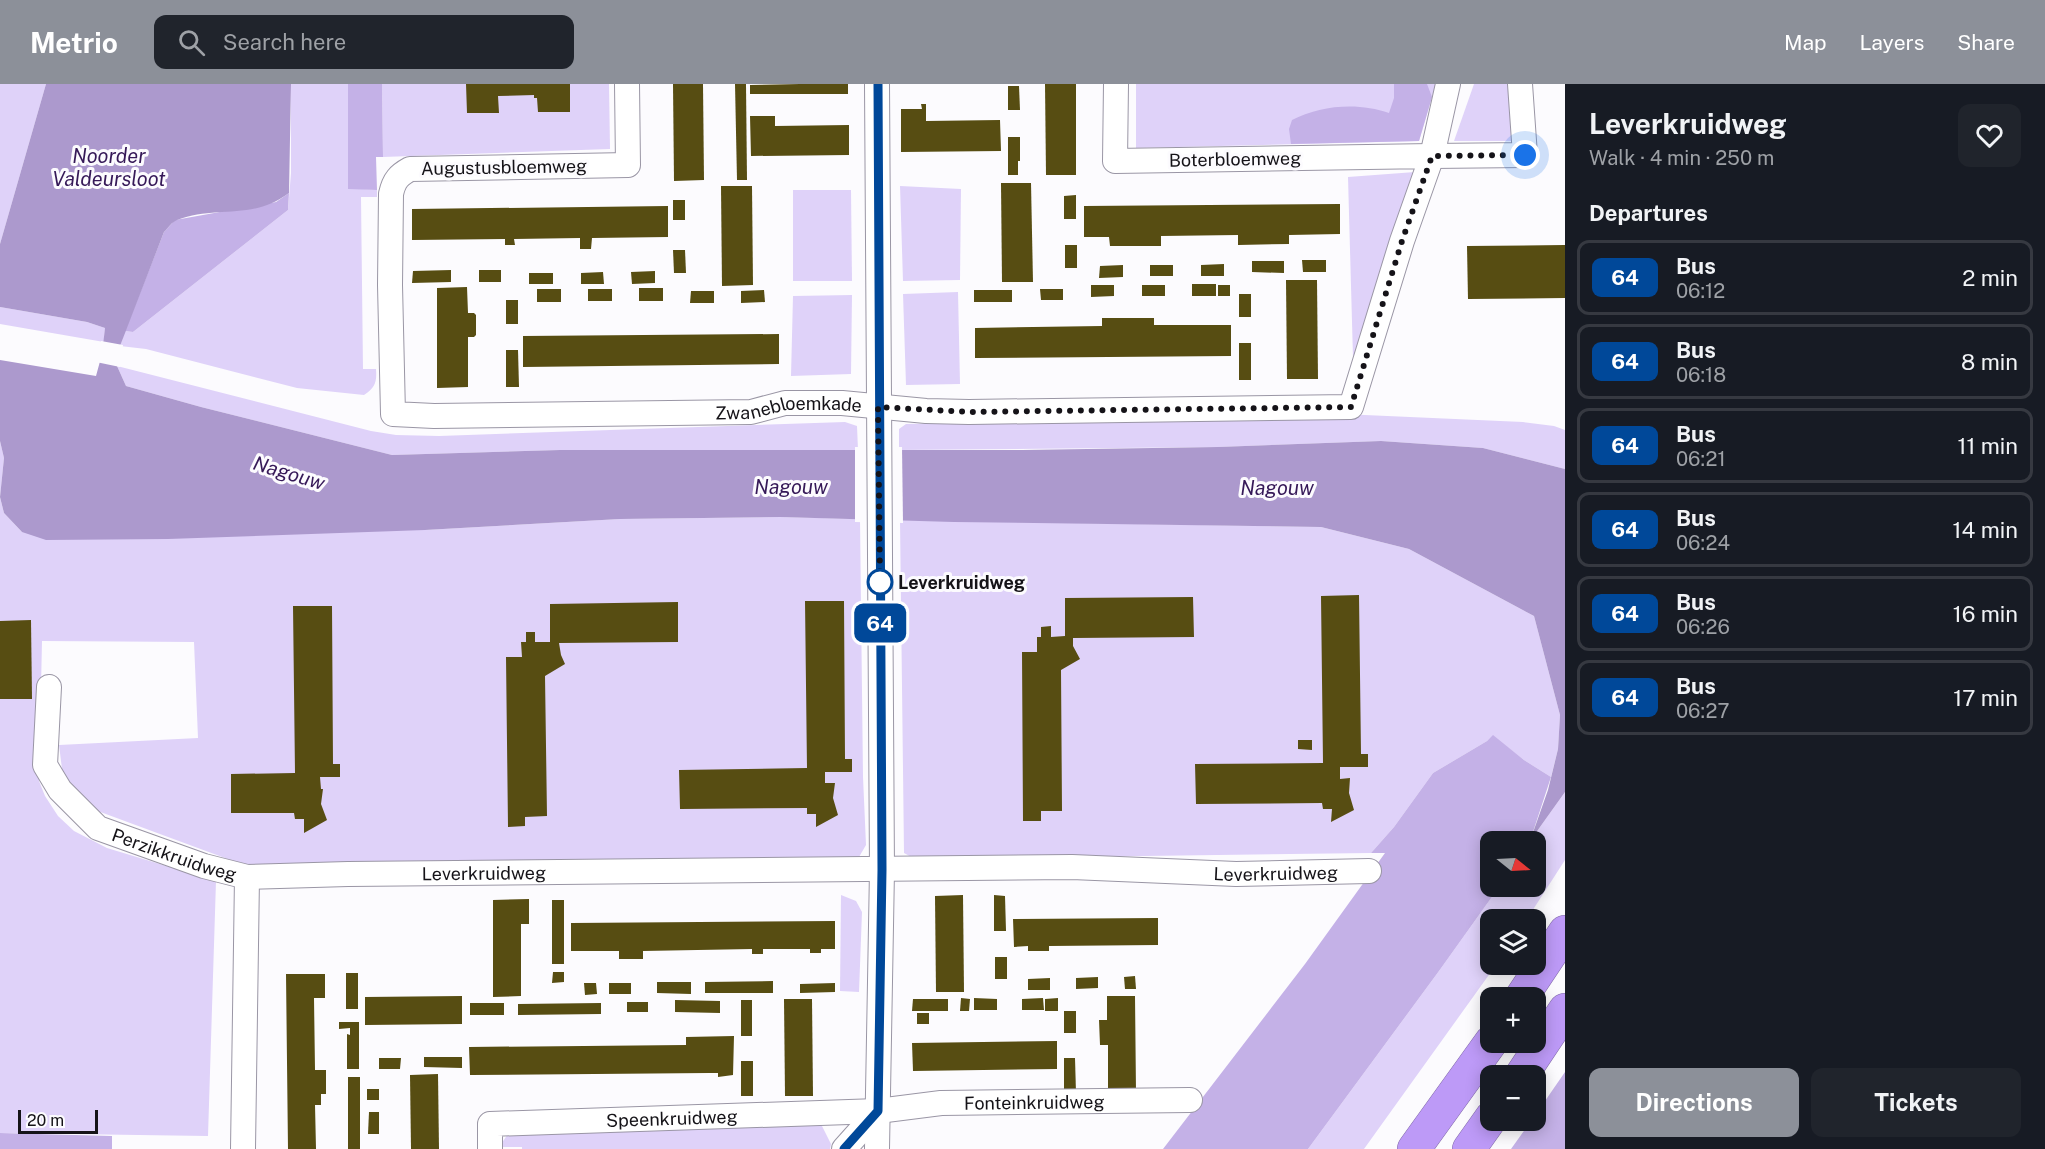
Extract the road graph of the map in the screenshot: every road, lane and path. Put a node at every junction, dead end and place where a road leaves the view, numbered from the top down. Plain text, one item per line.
1 (627, 84) edge
2 (878, 84) edge
3 (1116, 84) edge
4 (1448, 84) edge
5 (1520, 84) edge
6 (1432, 156) junction
7 (878, 407) junction
8 (393, 414) joint
9 (49, 687) dead end
10 (882, 870) junction
11 (1370, 871) dead end
12 (248, 877) junction
13 (1565, 932) edge
14 (1528, 987) edge
15 (1565, 1010) edge
16 (1483, 1053) edge
17 (1528, 1065) edge
18 (1190, 1100) dead end
19 (878, 1111) junction
20 (1482, 1131) edge
21 (243, 1149) edge
22 (490, 1149) edge
23 (844, 1149) edge
24 (877, 1149) edge
25 (1414, 1149) edge
26 (1469, 1149) edge

1 - 8 street, Augustusbloemweg
2 - 7 street
3 - 6 street, Boterbloemweg
4 - 6 street, Zwanebloemkade
5 - 6 street
6 - 7 street, Zwanebloemkade
7 - 8 street, Zwanebloemkade
7 - 10 street
9 - 12 street, Perzikkruidweg
10 - 11 street, Leverkruidweg
10 - 12 street, Leverkruidweg
10 - 19 street
12 - 21 street, Perzikkruidweg
13 - 14 highway
15 - 17 highway
16 - 25 highway
18 - 19 street, Fonteinkruidweg
19 - 22 street, Speenkruidweg
19 - 23 street
19 - 24 street
20 - 26 highway

